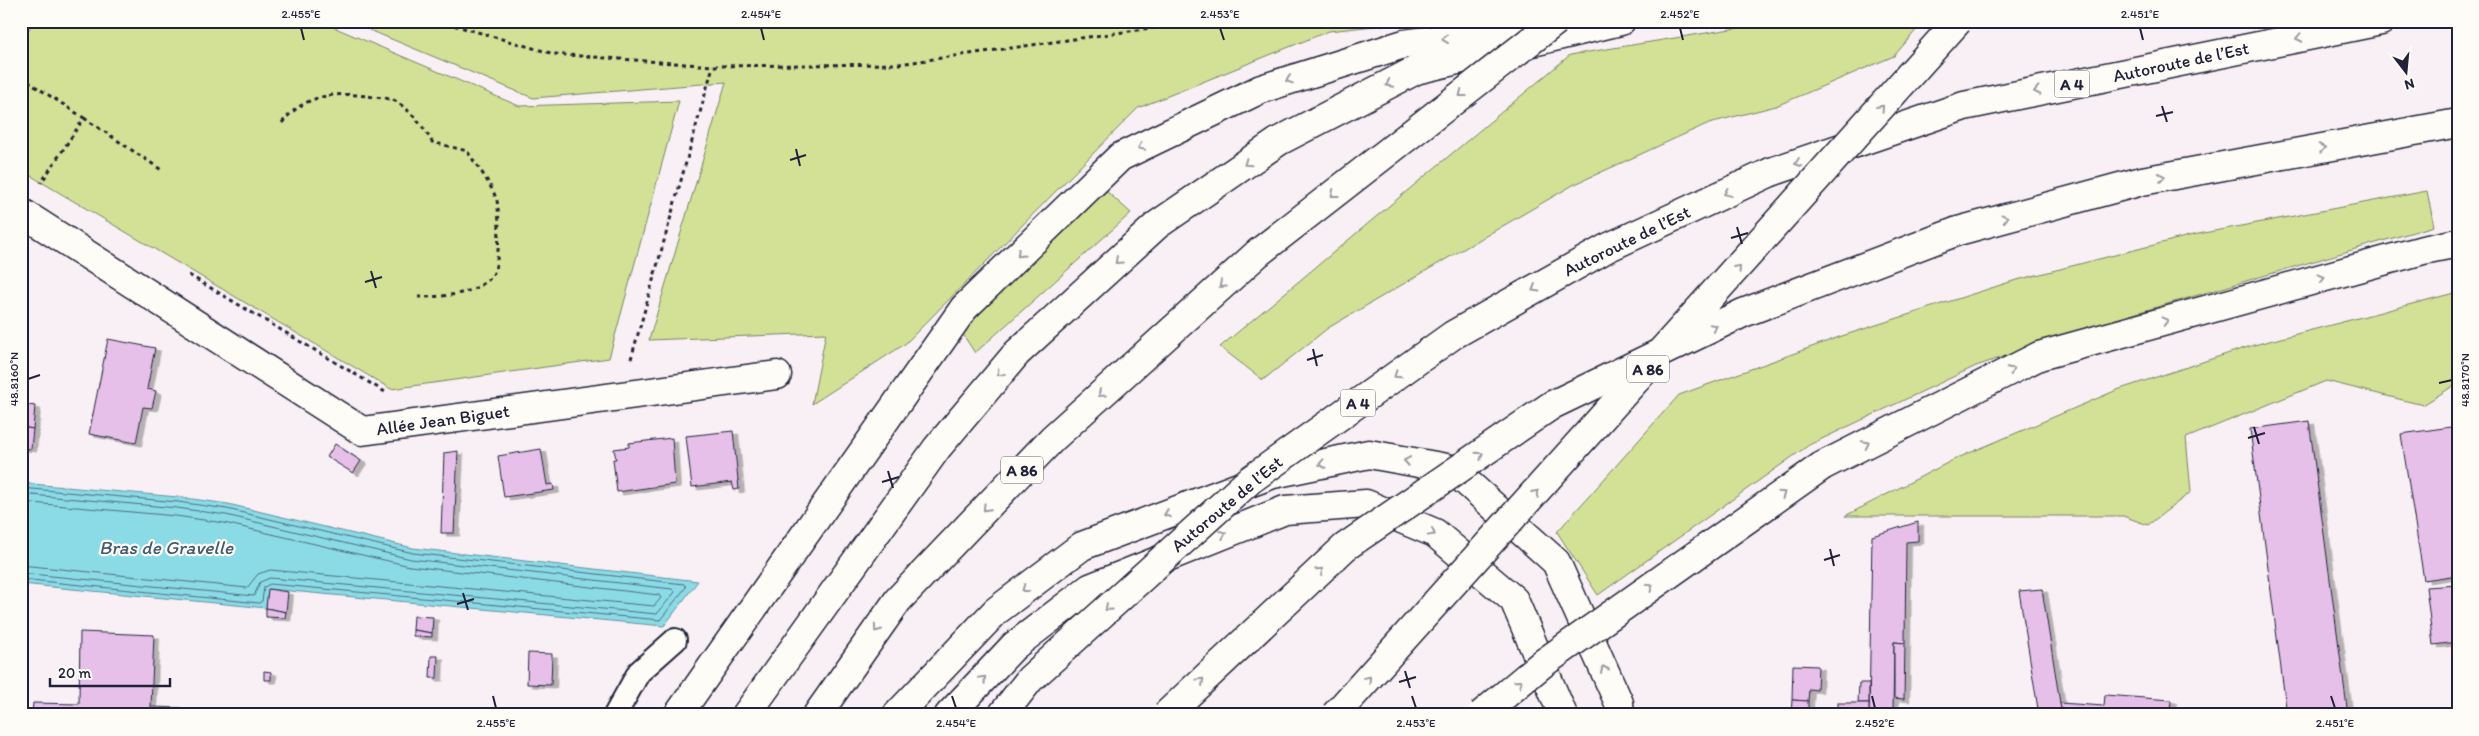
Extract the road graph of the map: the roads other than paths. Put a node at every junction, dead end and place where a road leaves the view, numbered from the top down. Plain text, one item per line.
1 (1556, 21) edge
2 (1580, 21) edge
3 (1621, 21) edge
4 (1958, 21) edge
5 (2381, 21) edge
6 (2458, 123) edge
7 (21, 212) edge
8 (2458, 243) edge
9 (777, 375) dead end
10 (675, 640) dead end
11 (615, 715) edge
12 (678, 715) edge
13 (746, 715) edge
14 (817, 715) edge
15 (897, 715) edge
16 (949, 715) edge
17 (1002, 715) edge
18 (1166, 715) edge
19 (1336, 715) edge
20 (1481, 715) edge
21 (1563, 715) edge
22 (1620, 715) edge

1 -> 14 main road, A 86, bridge
2 -> 12 main road
3 -> 13 main road
19 -> 4 main road, A 86, bridge
5 -> 17 main road, Autoroute de l’Est / A 4, bridge
18 -> 6 main road, bridge
7 - 9 main road, Allée Jean Biguet
20 -> 8 main road, bridge
10 - 11 lane
22 -> 15 main road
16 -> 21 main road

